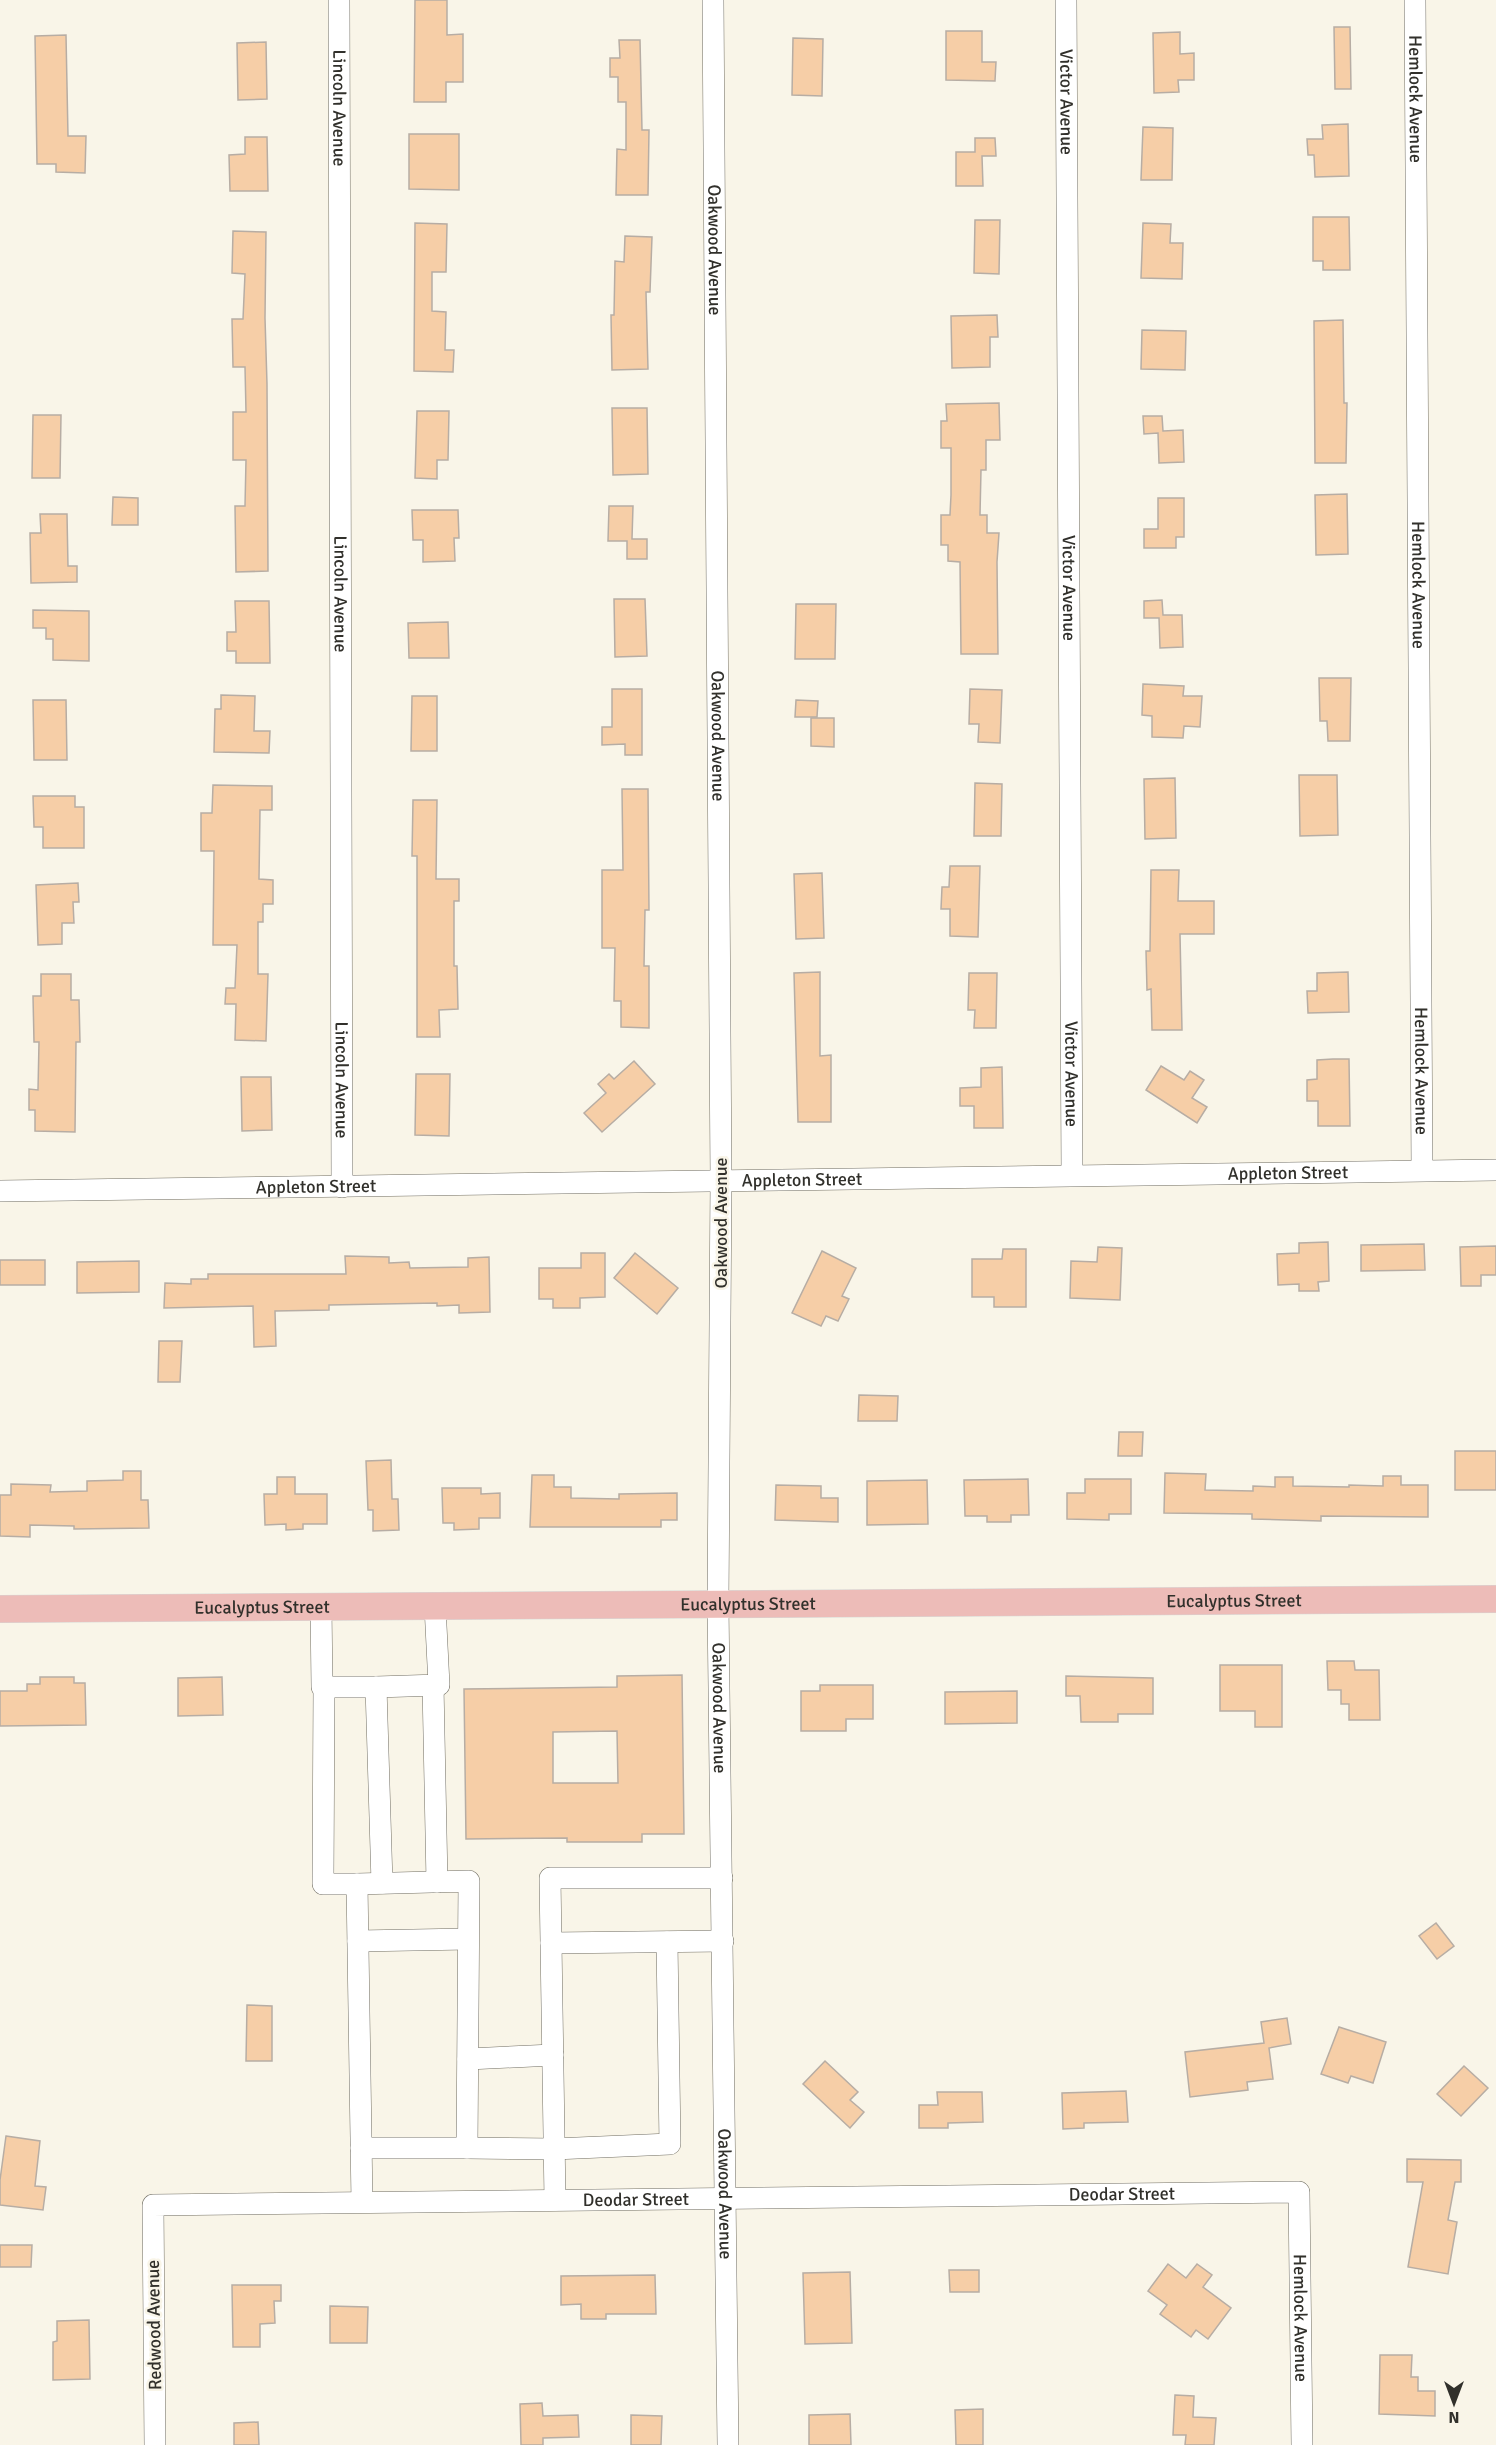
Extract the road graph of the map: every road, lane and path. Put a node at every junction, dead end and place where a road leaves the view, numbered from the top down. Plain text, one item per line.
1 (339, 0) edge
2 (713, 0) edge
3 (1066, 0) edge
4 (1415, 0) edge
5 (1422, 1170) junction
6 (1496, 1170) edge
7 (1072, 1174) junction
8 (721, 1179) junction
9 (342, 1187) junction
10 (0, 1191) edge
11 (1496, 1599) edge
12 (718, 1604) junction
13 (321, 1606) junction
14 (435, 1606) junction
15 (0, 1608) edge
16 (434, 1685) junction
17 (324, 1687) junction
18 (376, 1687) junction
19 (722, 1878) junction
20 (437, 1882) junction
21 (382, 1883) junction
22 (357, 1884) junction
23 (468, 1939) junction
24 (358, 1941) junction
25 (723, 1941) junction
26 (667, 1942) junction
27 (551, 1943) junction
28 (553, 2055) junction
29 (468, 2059) junction
30 (361, 2148) junction
31 (467, 2148) junction
32 (554, 2149) junction
33 (1299, 2192) joint
34 (726, 2198) junction
35 (555, 2200) junction
36 (362, 2202) junction
37 (153, 2205) joint
38 (155, 2445) edge
39 (728, 2445) edge
40 (1302, 2445) edge

1 - 9 street, Lincoln Avenue
2 - 8 street, Oakwood Avenue
3 - 7 street, Victor Avenue
4 - 5 street, Hemlock Avenue
5 - 6 street, Appleton Street
5 - 7 street, Appleton Street
7 - 8 street, Appleton Street
8 - 9 street, Appleton Street
8 - 12 street, Oakwood Avenue
9 - 10 street, Appleton Street
11 - 12 main road, Eucalyptus Street
12 - 14 main road, Eucalyptus Street
12 - 19 street, Oakwood Avenue
13 - 14 main road, Eucalyptus Street
13 - 15 main road, Eucalyptus Street
13 - 17 street
14 - 16 street
16 - 18 street
16 - 20 street
17 - 18 street
17 - 22 street
18 - 21 street
19 - 25 street, Oakwood Avenue
19 - 27 street
20 - 21 street
20 - 23 street
21 - 22 street
22 - 24 street
23 - 24 street
23 - 29 street
24 - 30 street
25 - 26 street
25 - 34 street, Oakwood Avenue
26 - 27 street
26 - 32 street
27 - 28 street
28 - 29 street
28 - 32 street
29 - 31 street
30 - 31 street
30 - 36 street
31 - 32 street
32 - 35 street
33 - 34 street, Deodar Street
33 - 40 street, Hemlock Avenue
34 - 35 street, Deodar Street
34 - 39 street, Oakwood Avenue
35 - 36 street, Deodar Street
36 - 37 street, Deodar Street
37 - 38 street, Redwood Avenue

